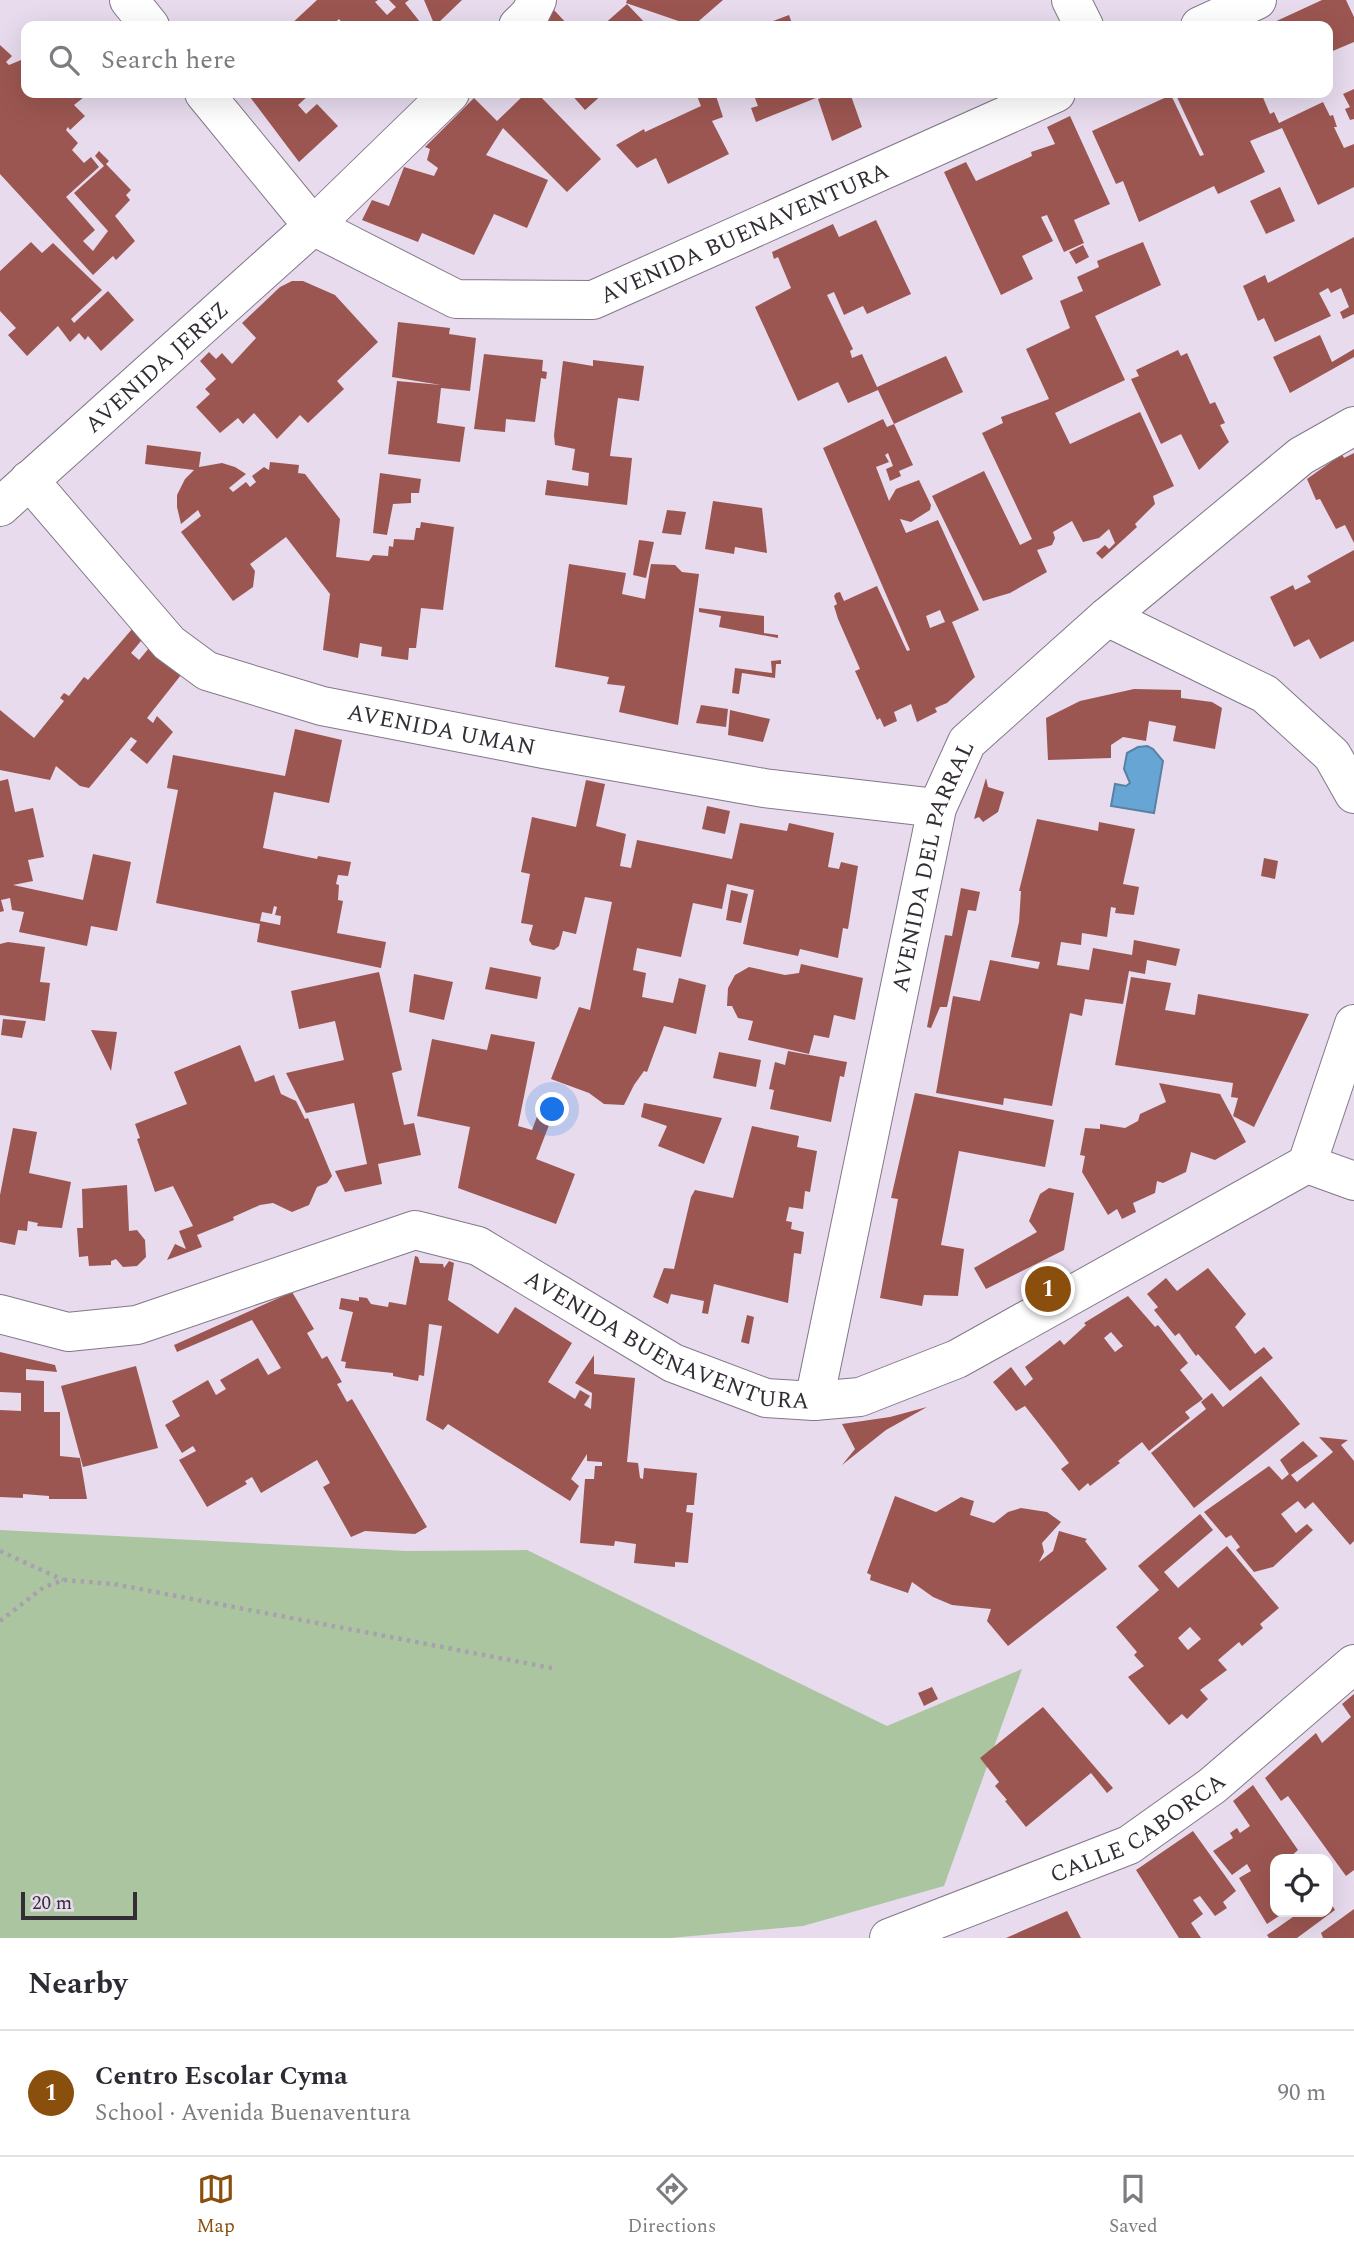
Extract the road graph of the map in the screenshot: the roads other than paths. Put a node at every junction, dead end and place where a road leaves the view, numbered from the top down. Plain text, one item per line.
1 (129, 0) edge
2 (537, 0) edge
3 (1071, 0) edge
4 (1257, 0) edge
5 (146, 21) edge
6 (523, 21) edge
7 (1082, 21) edge
8 (1211, 21) edge
9 (208, 98) edge
10 (445, 98) edge
11 (1044, 98) edge
12 (313, 226) junction
13 (1354, 426) edge
14 (29, 480) junction
15 (0, 507) edge
16 (1107, 617) junction
17 (1354, 794) edge
18 (937, 808) junction
19 (1354, 1024) edge
20 (1307, 1164) junction
21 (1354, 1181) edge
22 (0, 1314) edge
23 (814, 1401) junction
24 (1354, 1664) edge
25 (888, 1938) edge

1 - 5 street
2 - 6 street
3 - 7 street
4 - 8 street
9 - 12 street, AVENIDA BUENAVENTURA
10 - 12 street, AVENIDA JEREZ
11 - 12 street, AVENIDA BUENAVENTURA
12 - 14 street, AVENIDA JEREZ
13 - 16 street, AVENIDA DEL PARRAL
14 - 15 street, AVENIDA JEREZ
14 - 18 street, AVENIDA UMAN
16 - 17 street
16 - 18 street, AVENIDA DEL PARRAL
18 - 23 street, AVENIDA DEL PARRAL
19 - 20 street
20 - 21 street
20 - 23 street, AVENIDA BUENAVENTURA
22 - 23 street, AVENIDA BUENAVENTURA
24 - 25 street, CALLE CABORCA

